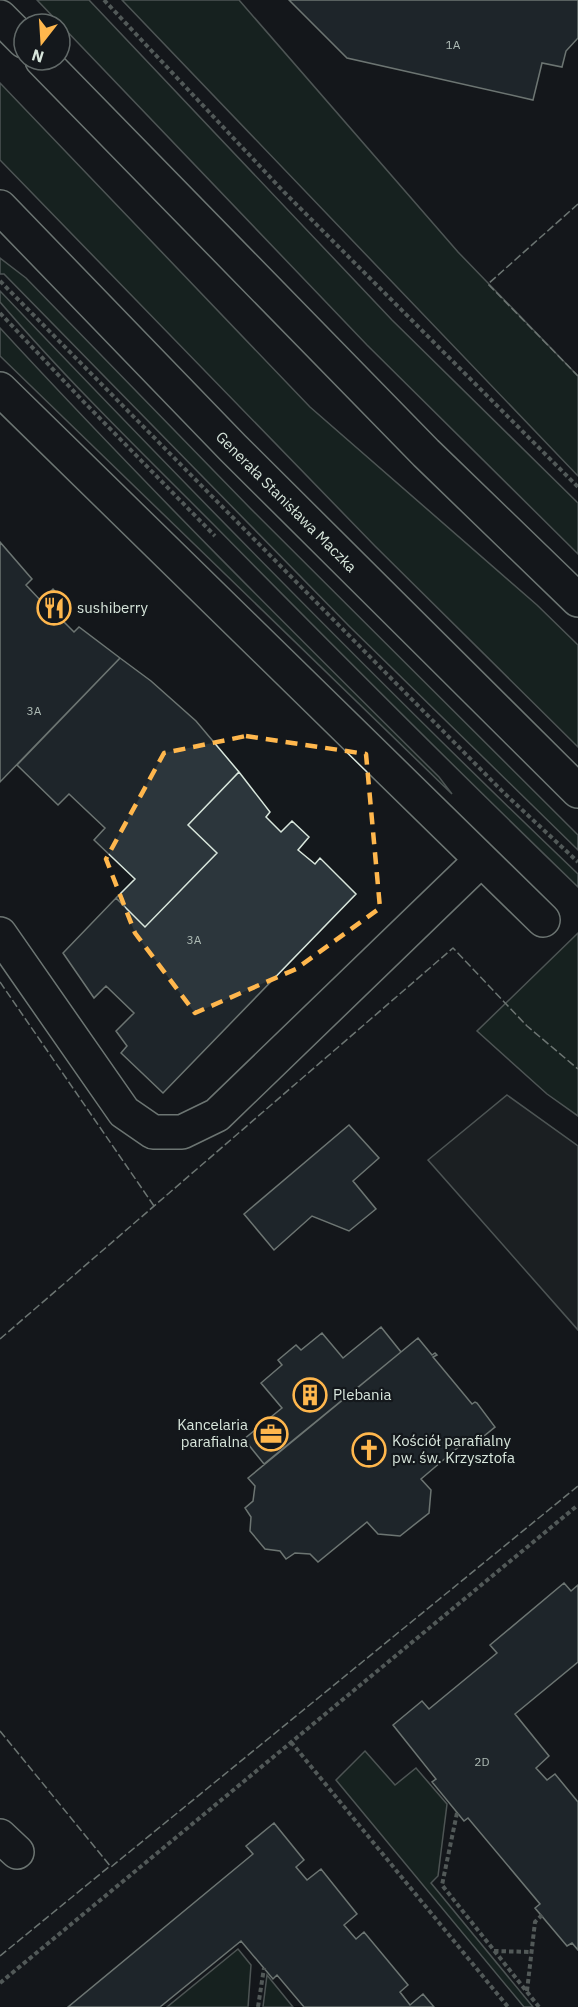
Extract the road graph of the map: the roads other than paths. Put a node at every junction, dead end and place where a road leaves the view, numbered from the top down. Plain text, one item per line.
1 (0, 17) edge
2 (12, 29) edge
3 (54, 72) edge
4 (0, 207) edge
5 (0, 389) edge
6 (578, 600) edge
7 (578, 791) edge
8 (481, 860) junction
9 (543, 920) dead end
10 (0, 934) edge

1 - 2 main road
3 - 6 main road
4 - 7 main road, Generała Stanisława Maczka
5 - 8 main road
8 - 9 main road
8 - 10 main road

